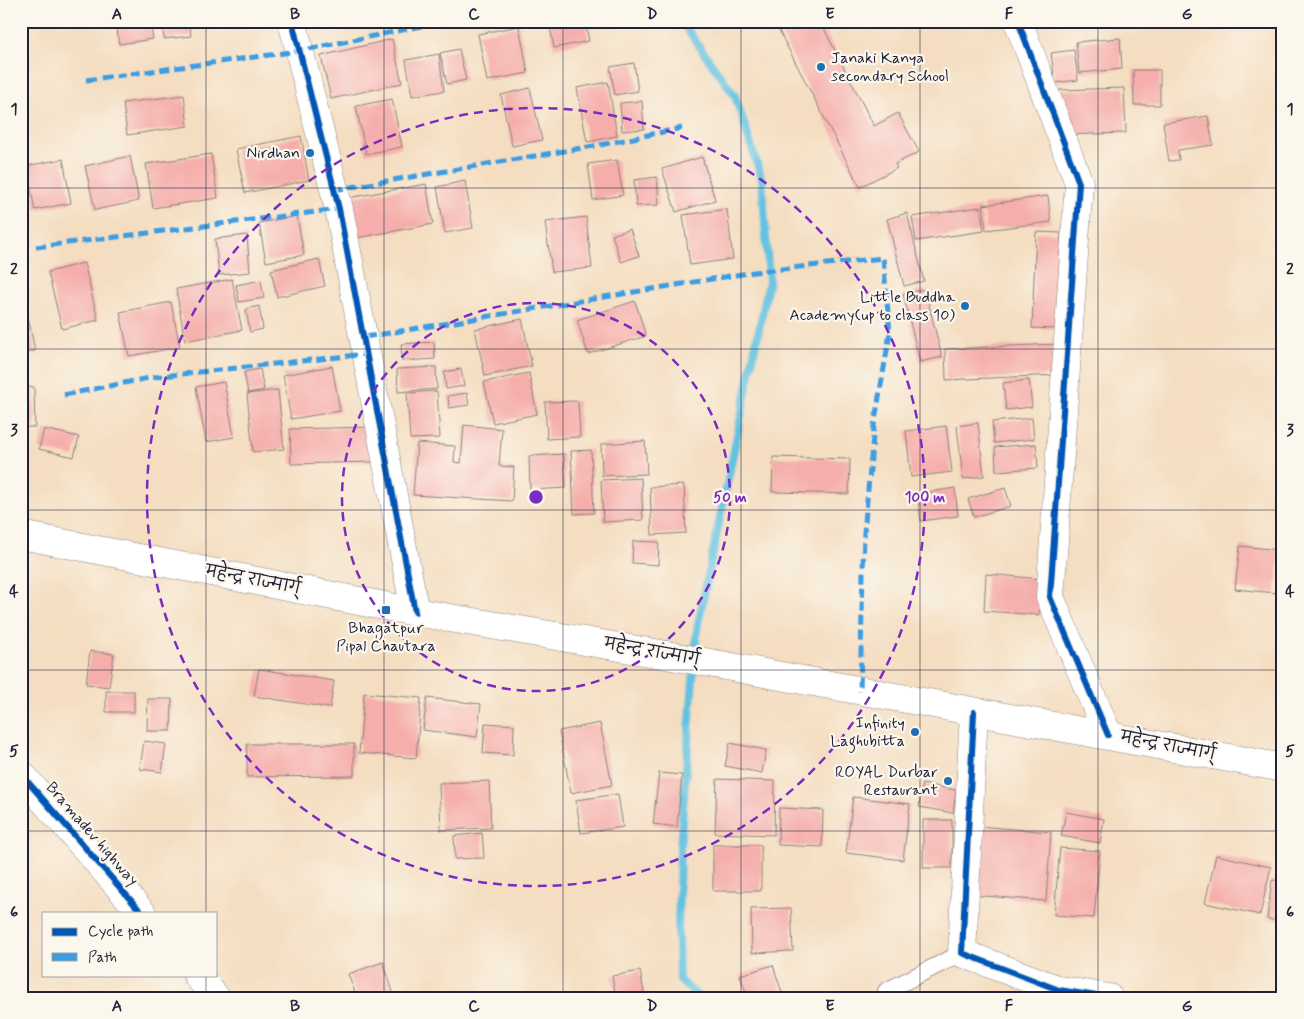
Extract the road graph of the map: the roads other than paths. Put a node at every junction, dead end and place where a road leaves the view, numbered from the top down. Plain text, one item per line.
1 (292, 21) edge
2 (1018, 21) edge
3 (21, 535) edge
4 (415, 612) junction
5 (974, 712) junction
6 (1108, 735) junction
7 (1283, 768) edge
8 (21, 774) edge
9 (141, 912) edge
10 (962, 953) junction
11 (197, 976) edge
12 (886, 991) dead end
13 (1059, 994) edge
14 (216, 998) edge
15 (1109, 998) edge

1 - 4 main road
2 - 6 main road
3 - 4 main road, महेन्द्र राज्मार्ग्
4 - 5 main road, महेन्द्र राज्मार्ग्
5 - 6 main road, महेन्द्र राज्मार्ग्
5 - 10 main road
6 - 7 main road, महेन्द्र राज्मार्ग्
8 - 9 main road, Bramadev highway
10 - 12 lane
10 - 13 main road
11 - 14 main road
13 - 15 main road

